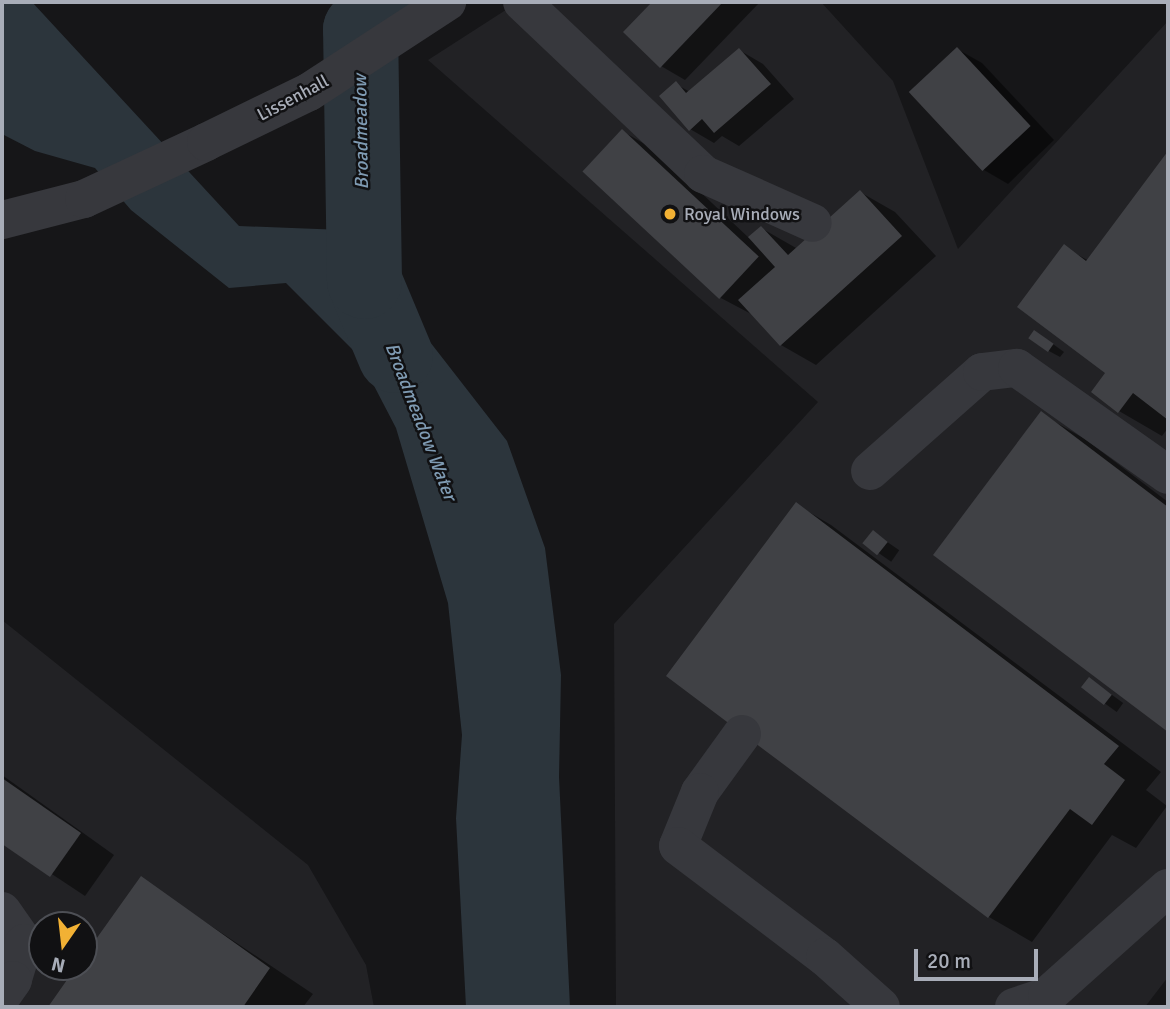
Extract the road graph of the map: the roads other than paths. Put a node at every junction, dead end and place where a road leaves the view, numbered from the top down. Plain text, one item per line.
1 (447, 2) edge
2 (522, 2) edge
3 (2, 220) edge
4 (813, 223) dead end
5 (870, 471) dead end
6 (1168, 475) edge
7 (742, 734) dead end
8 (1168, 888) edge
9 (2, 911) edge
10 (2, 996) edge
11 (881, 1007) edge
12 (1014, 1007) edge

1 - 3 street, Lissenhall
2 - 4 street
5 - 6 street
7 - 11 street
8 - 12 street
9 - 10 street

